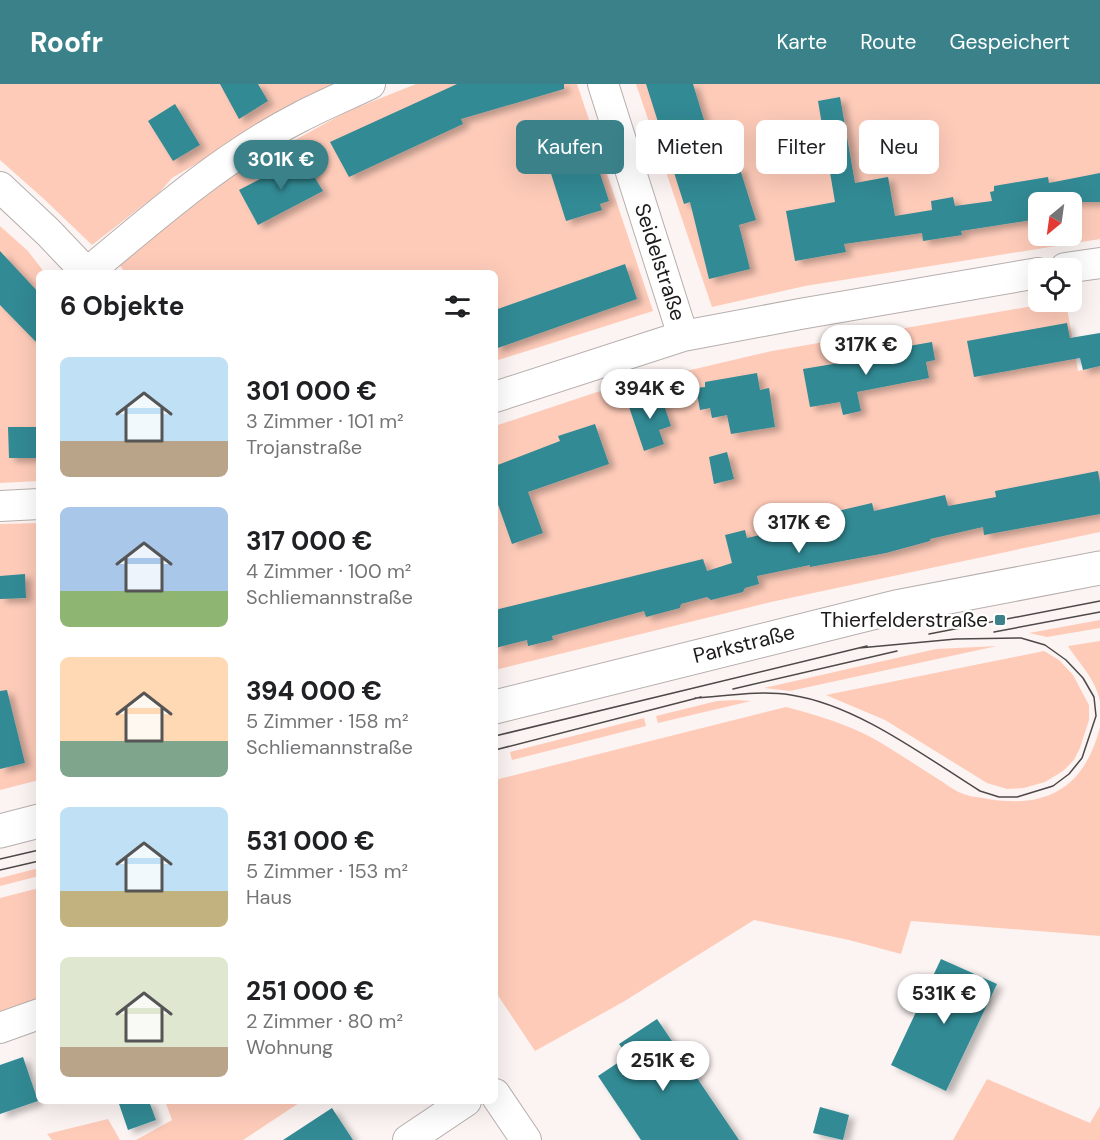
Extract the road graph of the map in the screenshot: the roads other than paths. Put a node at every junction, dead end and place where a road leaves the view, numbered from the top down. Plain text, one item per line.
1 (370, 84) edge
2 (603, 84) edge
3 (0, 188) edge
4 (1100, 262) edge
5 (1082, 265) edge
6 (84, 270) edge
7 (91, 270) edge
8 (1028, 275) edge
9 (683, 336) junction
10 (498, 396) edge
11 (36, 504) edge
12 (0, 506) edge
13 (1100, 568) edge
14 (498, 706) edge
15 (36, 822) edge
16 (0, 831) edge
17 (36, 1015) edge
18 (0, 1028) edge
19 (498, 1098) edge
20 (462, 1104) edge
21 (408, 1140) edge
22 (526, 1140) edge

1 - 7 street
2 - 9 street, Seidelstraße
3 - 6 street
4 - 5 street
8 - 9 street
9 - 10 street
11 - 12 street
13 - 14 main road, Parkstraße
15 - 16 main road
17 - 18 street
19 - 22 street
20 - 21 street

